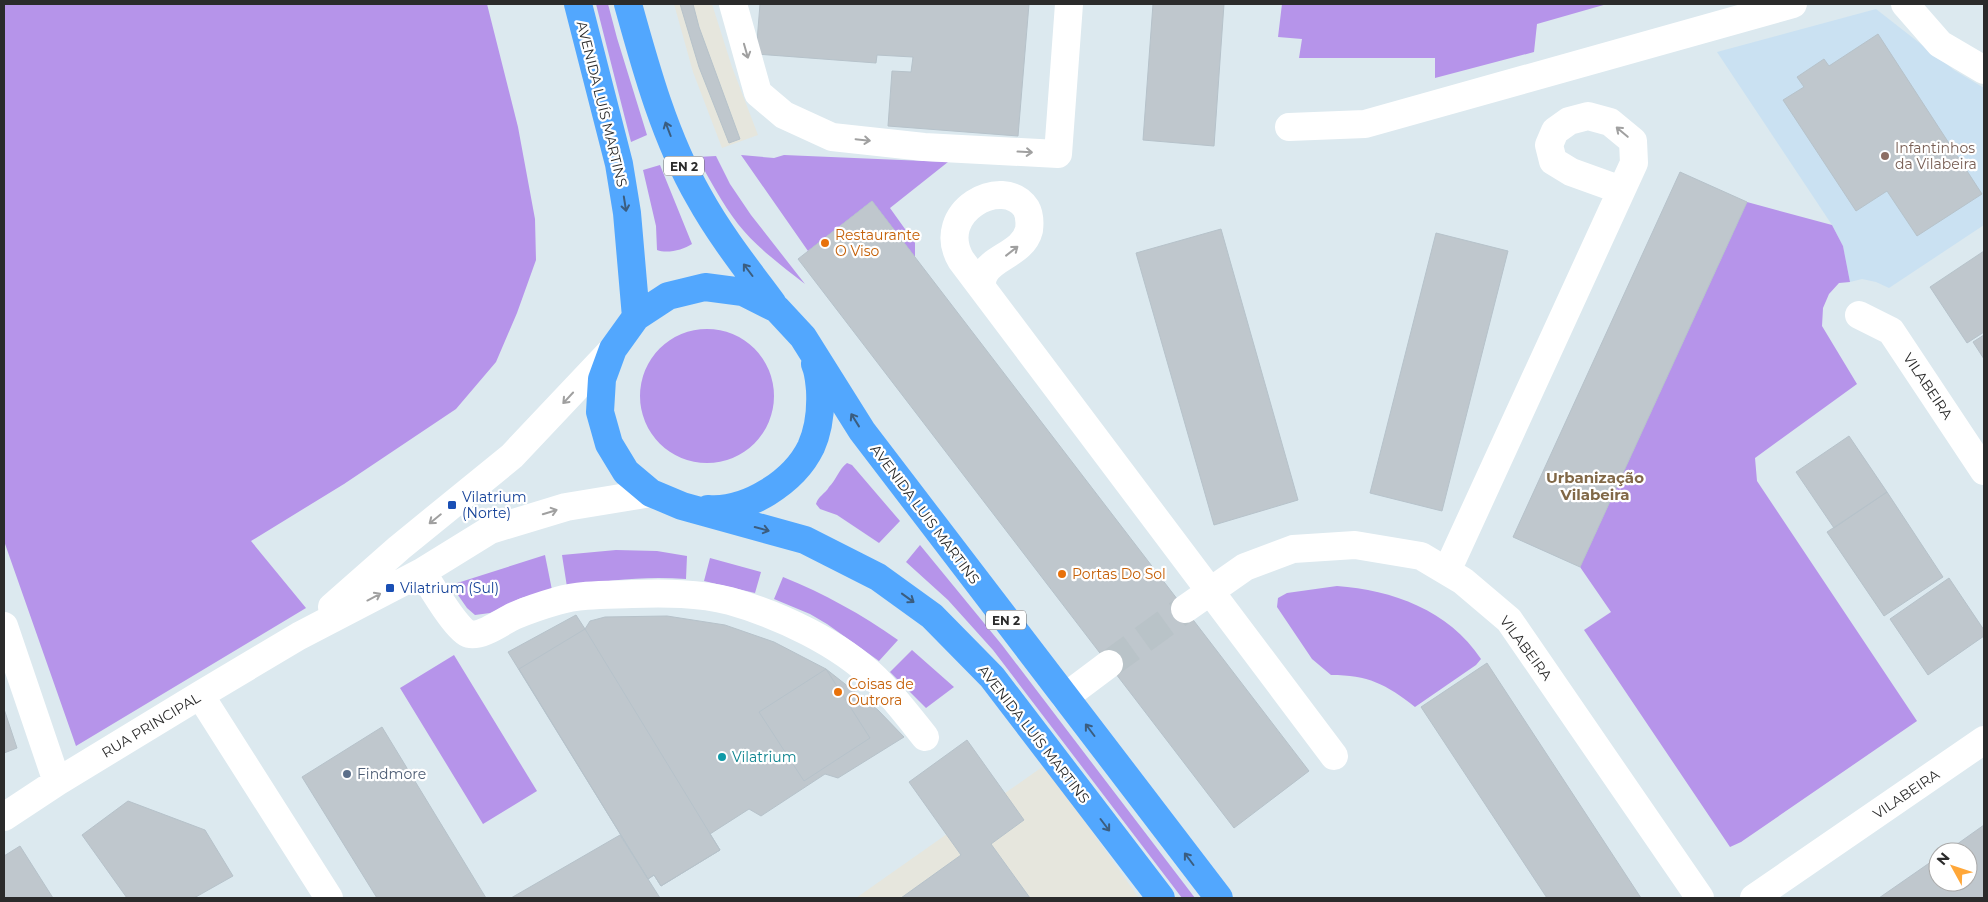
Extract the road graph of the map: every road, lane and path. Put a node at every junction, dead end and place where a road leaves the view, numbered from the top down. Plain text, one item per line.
1 (578, 4) edge
2 (628, 4) edge
3 (733, 4) edge
4 (1069, 4) edge
5 (1793, 4) edge
6 (1905, 4) edge
7 (1984, 70) edge
8 (1289, 127) dead end
9 (1621, 190) dead end
10 (982, 286) dead end
11 (777, 309) junction
12 (1859, 315) dead end
13 (636, 317) junction
14 (803, 336) junction
15 (613, 350) junction
16 (1984, 471) edge
17 (651, 493) junction
18 (682, 506) junction
19 (1446, 570) junction
20 (422, 572) junction
21 (1211, 590) junction
22 (1185, 608) tunnel mouth
23 (4, 626) edge
24 (300, 636) junction
25 (1109, 664) tunnel mouth
26 (200, 694) junction
27 (1065, 697) junction
28 (925, 737) dead end
29 (1984, 740) edge
30 (1334, 756) dead end
31 (57, 782) junction
32 (4, 817) edge
33 (328, 898) edge
34 (1161, 898) edge
35 (1219, 898) edge
36 (1700, 898) edge
37 (1754, 898) edge

1 -> 13 main road, AVENIDA LUÍS MARTINS
11 -> 2 main road, EN 2
3 -> 4 street
5 - 8 street
6 - 7 street
9 - 19 street
10 - 21 street
11 - 13 main road, EN 2
11 - 14 main road, EN 2
12 - 16 street, VILABEIRA
13 - 15 main road, AVENIDA LUÍS MARTINS / EN 2
14 - 18 main road, EN 2
27 -> 14 main road, AVENIDA LUIS MARTINS / EN 2
15 - 17 main road, AVENIDA LUÍS MARTINS / EN 2
15 -> 24 street
17 - 18 main road, AVENIDA LUÍS MARTINS / EN 2
20 -> 17 street
18 -> 34 main road, AVENIDA LUÍS MARTINS / EN 2
19 - 21 street, VILABEIRA
19 - 36 street, VILABEIRA
24 -> 20 street
20 - 28 street
21 - 22 street, VILABEIRA
21 - 30 street
23 - 31 street
24 - 26 street, RUA PRINCIPAL
25 - 27 street
26 - 31 street, RUA PRINCIPAL
26 - 33 street
35 -> 27 main road, AVENIDA LUIS MARTINS / EN 2
29 - 37 street, VILABEIRA
31 - 32 street, RUA PRINCIPAL

